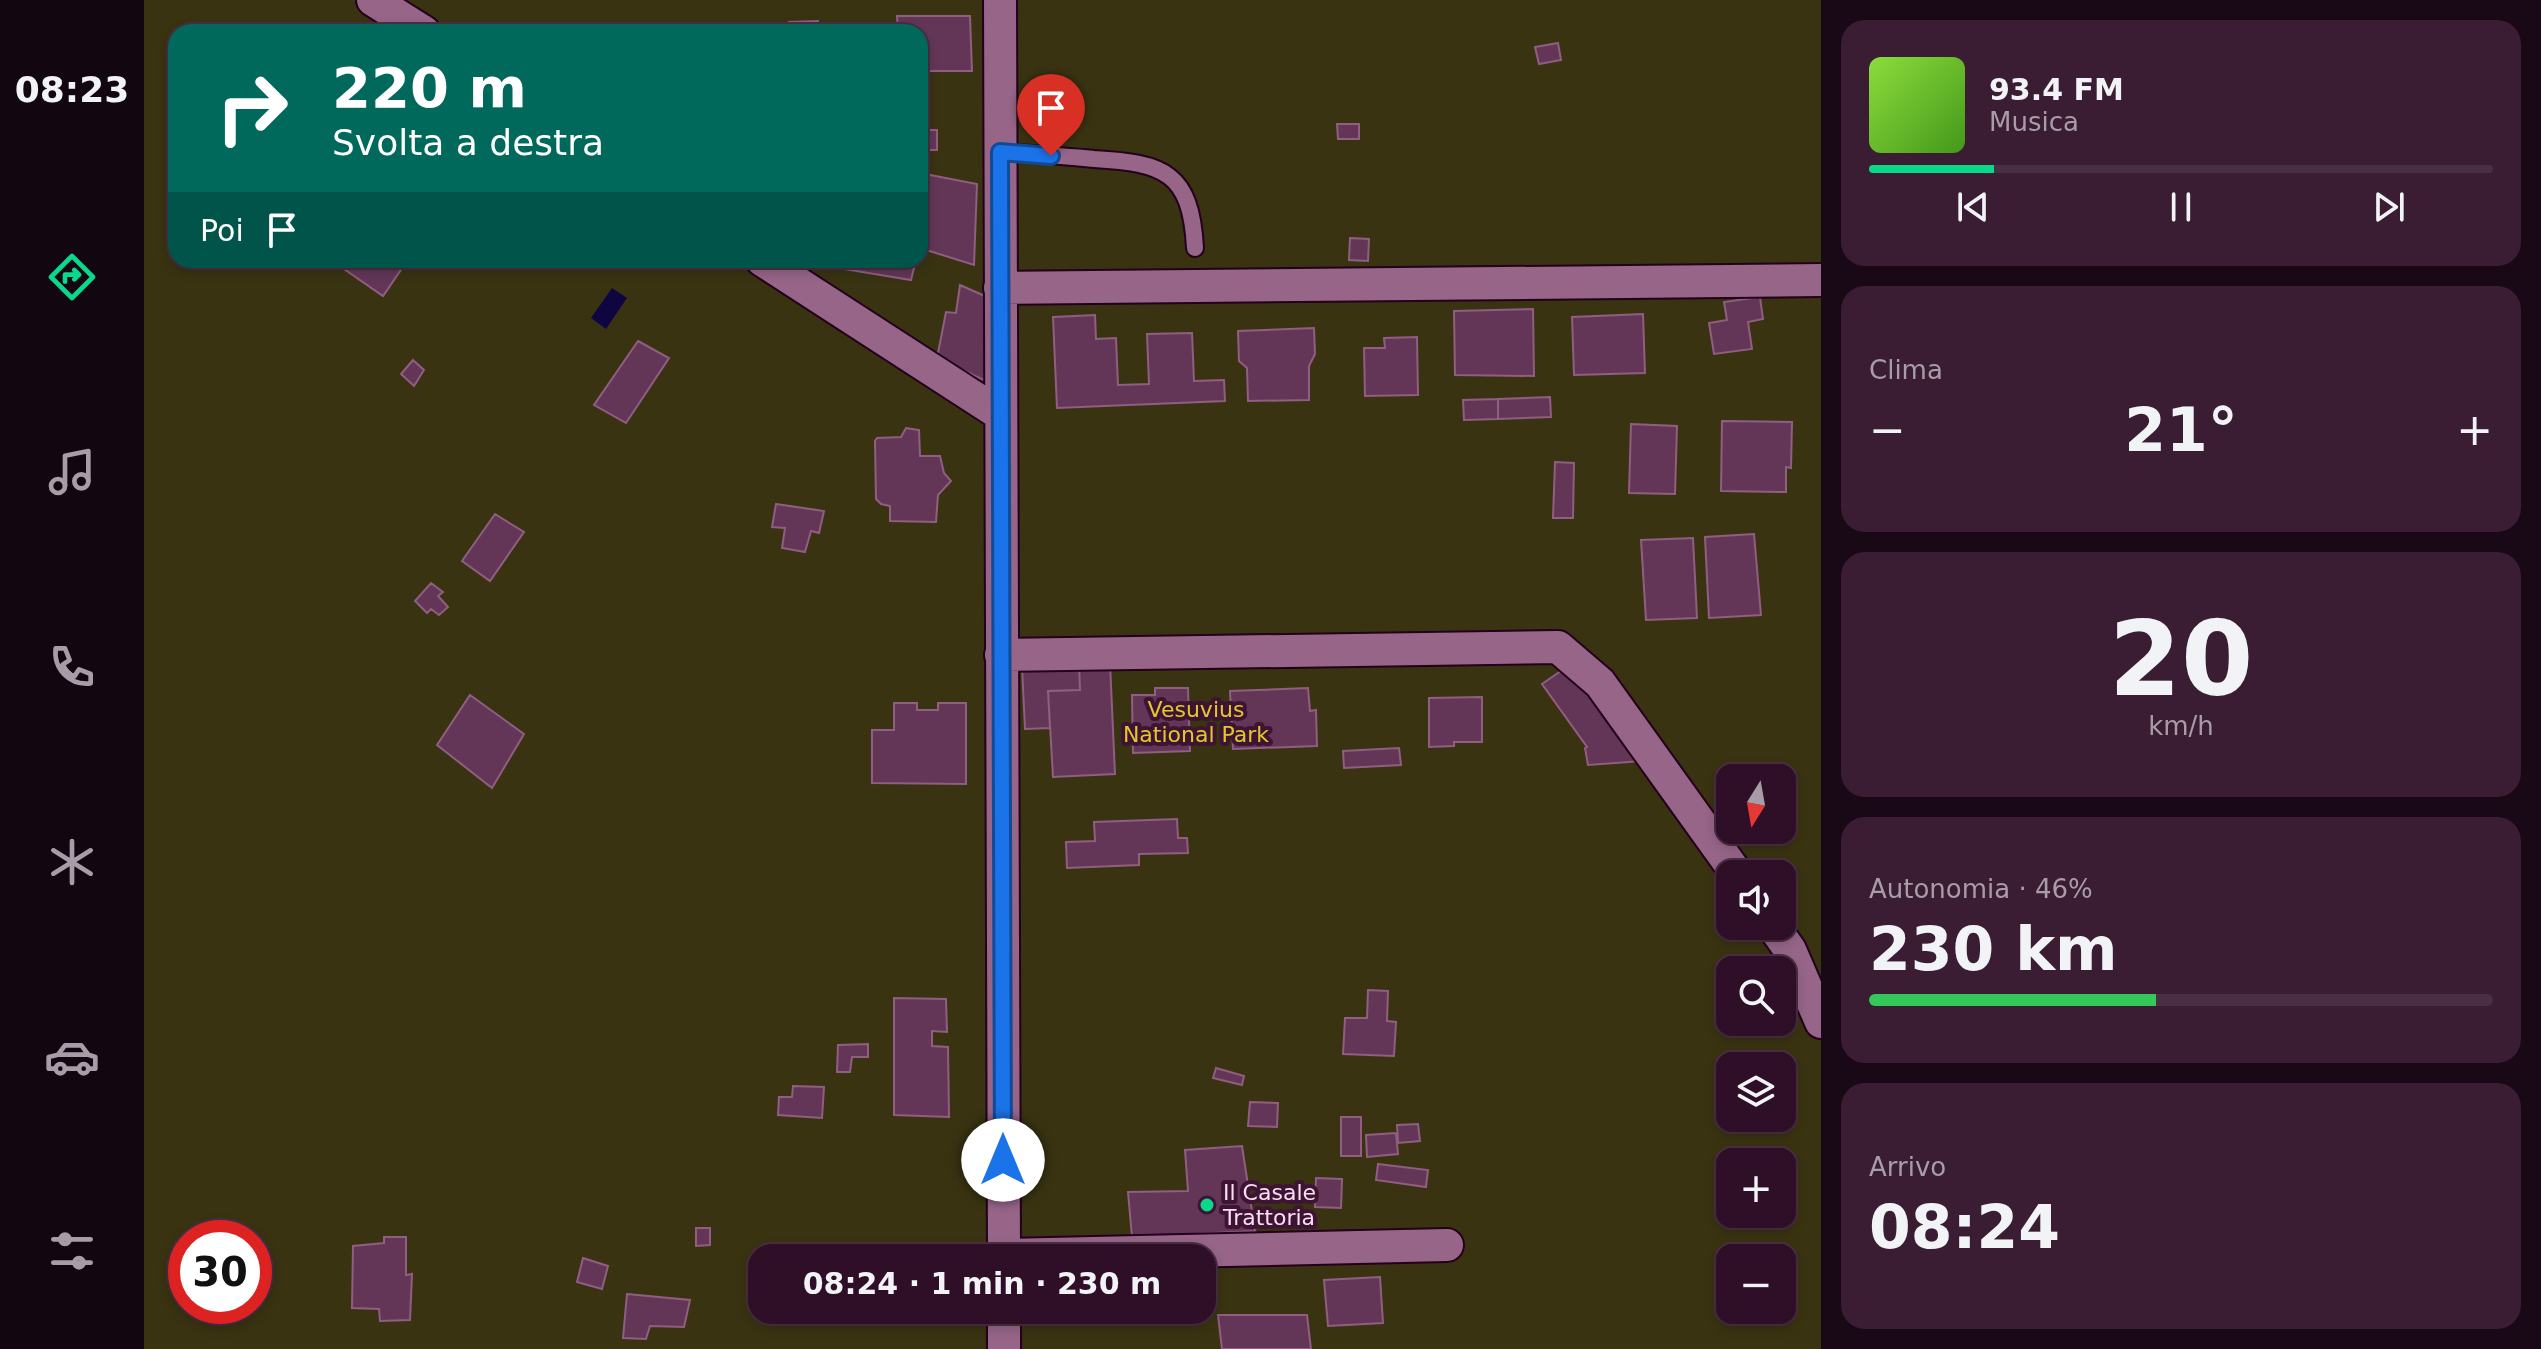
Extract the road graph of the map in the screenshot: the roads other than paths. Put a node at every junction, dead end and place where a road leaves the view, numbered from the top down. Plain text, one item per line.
1 (373, 0) edge
2 (1000, 0) edge
3 (411, 24) edge
4 (1000, 152) junction
5 (1195, 248) dead end
6 (774, 268) edge
7 (1821, 280) edge
8 (1000, 288) junction
9 (1000, 414) junction
10 (1001, 655) junction
11 (1727, 860) edge
12 (1783, 940) edge
13 (1821, 1022) edge
14 (1004, 1244) edge
15 (1447, 1245) dead end
16 (1216, 1251) edge
17 (1004, 1324) edge
18 (1004, 1349) edge

1 - 3 street
2 - 4 street
4 - 5 lane
4 - 8 street
6 - 9 street
7 - 8 street
8 - 9 street
9 - 10 street
10 - 11 street
10 - 14 street
12 - 13 street
15 - 16 street
17 - 18 street

